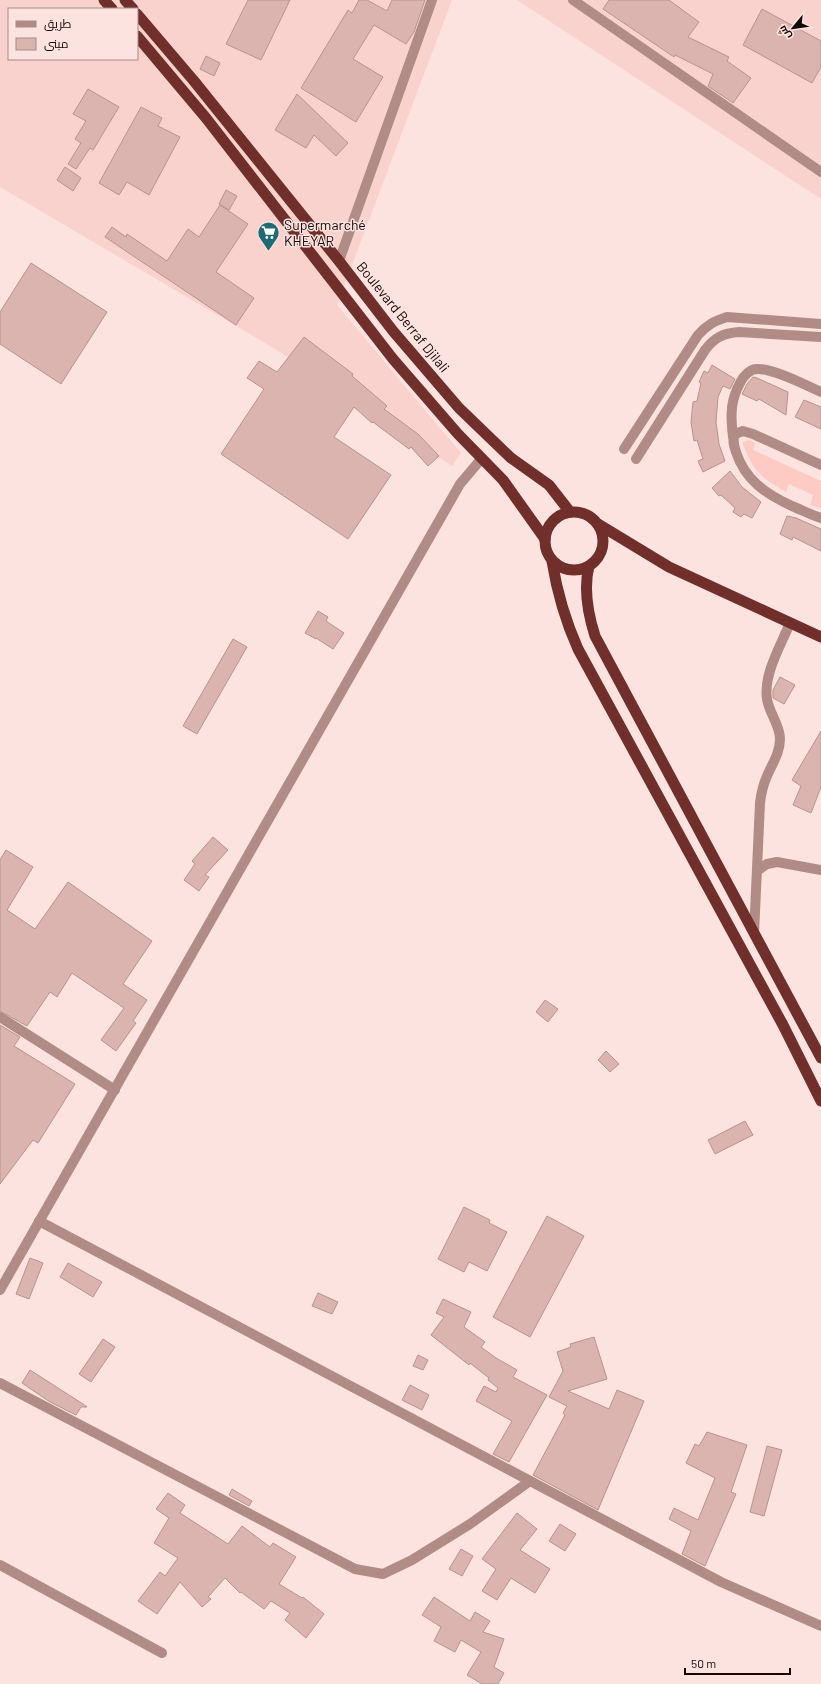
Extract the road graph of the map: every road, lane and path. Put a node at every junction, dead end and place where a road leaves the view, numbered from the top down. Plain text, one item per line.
1 (104, 0) edge
2 (125, 0) edge
3 (432, 0) edge
4 (573, 0) edge
5 (111, 8) edge
6 (132, 8) edge
7 (138, 15) edge
8 (138, 37) edge
9 (821, 172) edge
10 (339, 261) junction
11 (821, 324) edge
12 (821, 337) edge
13 (821, 392) edge
14 (734, 437) junction
15 (624, 449) dead end
16 (482, 458) junction
17 (636, 459) dead end
18 (821, 465) edge
19 (570, 512) junction
20 (821, 518) edge
21 (598, 524) junction
22 (545, 539) junction
23 (552, 561) junction
24 (589, 566) junction
25 (790, 623) junction
26 (821, 637) edge
27 (821, 870) edge
28 (757, 871) junction
29 (754, 934) junction
30 (0, 1017) edge
31 (821, 1058) edge
32 (115, 1090) junction
33 (821, 1101) edge
34 (39, 1221) junction
35 (0, 1290) edge
36 (0, 1383) edge
37 (530, 1481) junction
38 (0, 1564) edge
39 (821, 1626) edge
40 (162, 1653) dead end

1 - 5 highway
2 - 6 highway
3 - 10 street
4 - 9 street
7 - 10 highway, Boulevard Berraf Djilali
8 - 16 highway
10 - 19 highway, Boulevard Berraf Djilali
11 - 15 street
12 - 17 street
13 - 14 street
14 - 18 street
14 - 20 street
16 - 22 highway
16 - 32 street
19 - 21 highway
19 - 22 highway
21 - 24 highway
21 - 25 highway
22 - 23 highway
23 - 24 highway
23 - 33 highway
24 - 29 highway
25 - 26 highway
25 - 28 street
27 - 28 street
28 - 29 street
29 - 31 highway
30 - 32 street
32 - 34 street
34 - 35 street
34 - 37 street
36 - 37 street
37 - 39 street
38 - 40 street

